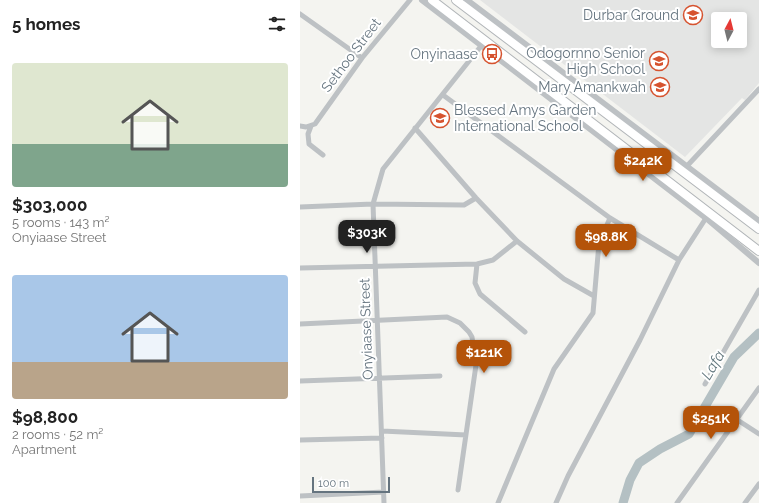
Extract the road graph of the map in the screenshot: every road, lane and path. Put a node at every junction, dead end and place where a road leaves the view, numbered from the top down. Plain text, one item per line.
1 (410, 0) edge
2 (422, 0) edge
3 (431, 0) edge
4 (456, 0) edge
5 (467, 0) edge
6 (437, 11) junction
7 (300, 14) edge
8 (518, 42) junction
9 (481, 46) junction
10 (362, 58) junction
11 (539, 87) junction
12 (759, 89) edge
13 (443, 95) junction
14 (300, 126) edge
15 (312, 126) junction
16 (415, 128) junction
17 (323, 155) dead end
18 (687, 166) junction
19 (476, 198) junction
20 (373, 204) junction
21 (300, 207) edge
22 (610, 218) junction
23 (706, 218) junction
24 (759, 222) edge
25 (759, 229) edge
26 (517, 240) junction
27 (759, 251) edge
28 (679, 260) junction
29 (759, 263) edge
30 (477, 264) junction
31 (377, 265) junction
32 (300, 268) edge
33 (759, 290) edge
34 (594, 296) junction
35 (378, 322) junction
36 (300, 324) edge
37 (526, 332) dead end
38 (440, 376) dead end
39 (380, 378) junction
40 (300, 381) edge
41 (705, 384) dead end
42 (759, 388) edge
43 (736, 419) junction
44 (382, 431) junction
45 (759, 434) edge
46 (466, 435) junction
47 (382, 438) junction
48 (300, 440) edge
49 (759, 484) edge
50 (458, 490) dead end
51 (384, 492) junction
52 (300, 496) edge
53 (384, 503) edge
54 (498, 503) edge
55 (556, 503) edge
56 (677, 503) edge
57 (745, 503) edge

1 - 10 street, Sethoo Street
2 - 6 street
3 - 6 main road
3 - 11 main road
4 - 8 main road
5 - 8 street
6 - 9 street
7 - 10 street
8 - 18 street
8 - 25 main road
9 - 11 street
9 - 13 street, Onyiaase Street
10 - 15 street, Sethoo Street
11 - 23 street
11 - 27 main road
12 - 18 street
13 - 16 street, Onyiaase Street
13 - 22 street
14 - 15 street
15 - 17 street
16 - 19 street
16 - 20 street, Onyiaase Street
18 - 24 street
19 - 20 street
19 - 26 street
20 - 21 street
20 - 31 street, Onyiaase Street
22 - 28 street
22 - 34 street
23 - 28 street
23 - 29 street
26 - 30 street
26 - 34 street
28 - 55 street
30 - 31 street
30 - 37 street
31 - 32 street
31 - 35 street, Onyiaase Street
33 - 41 street
34 - 54 street
35 - 36 street
35 - 39 street, Onyiaase Street
35 - 46 street
38 - 39 street
39 - 40 street
39 - 44 street, Onyiaase Street
42 - 43 street
43 - 45 street
43 - 56 street
44 - 46 street
44 - 47 street, Onyiaase Street
46 - 50 street
47 - 48 street
47 - 51 street, Onyiaase Street
49 - 57 street
51 - 52 street
51 - 53 street, Onyiaase Street

